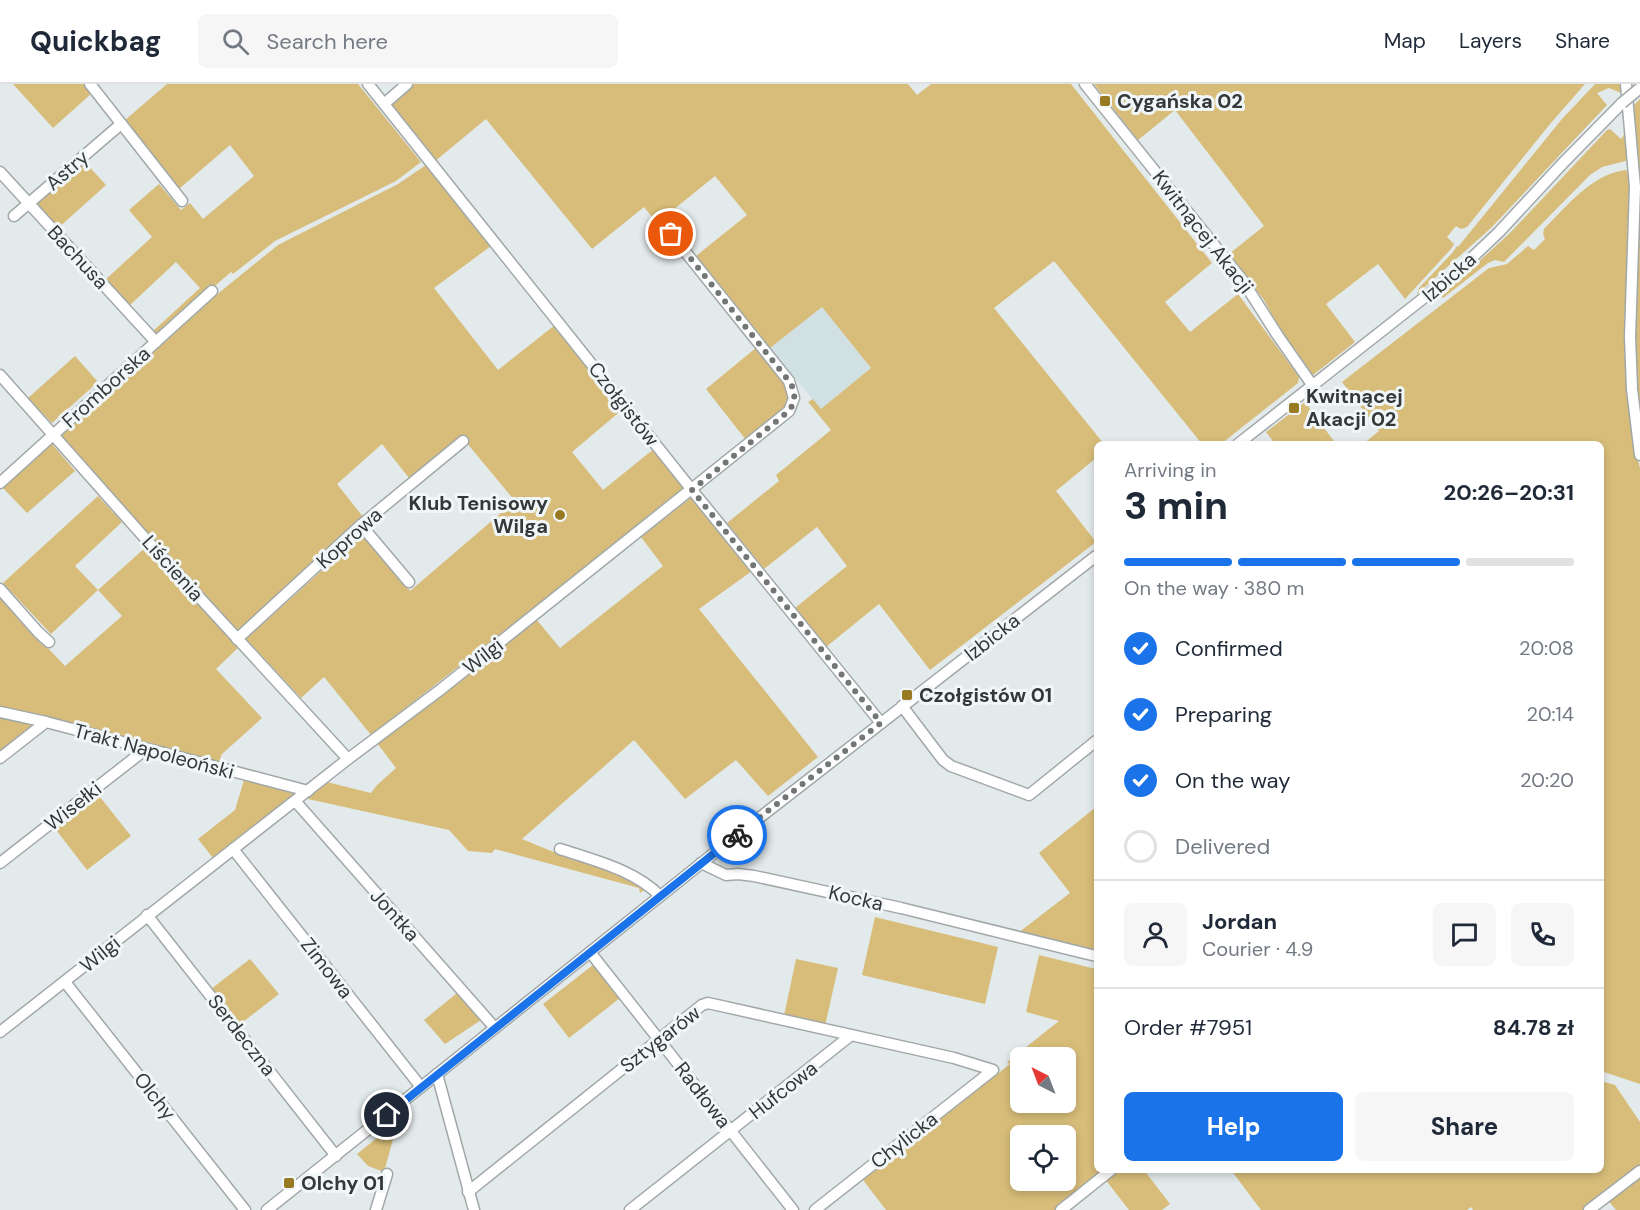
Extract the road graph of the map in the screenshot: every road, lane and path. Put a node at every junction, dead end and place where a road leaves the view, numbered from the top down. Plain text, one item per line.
1 (90, 84) edge
2 (368, 84) edge
3 (407, 84) edge
4 (1085, 84) edge
5 (1626, 84) edge
6 (1640, 88) edge
7 (384, 104) junction
8 (121, 124) junction
9 (0, 172) edge
10 (182, 201) dead end
11 (29, 203) junction
12 (14, 216) dead end
13 (671, 234) dead end
14 (212, 291) dead end
15 (156, 342) junction
16 (0, 375) edge
17 (1313, 386) junction
18 (53, 434) junction
19 (463, 441) dead end
20 (1243, 441) edge
21 (1640, 455) edge
22 (0, 483) edge
23 (692, 490) junction
24 (362, 525) junction
25 (1094, 558) edge
26 (409, 582) dead end
27 (0, 589) edge
28 (237, 639) junction
29 (50, 642) dead end
30 (902, 706) junction
31 (0, 712) edge
32 (46, 722) junction
33 (881, 723) junction
34 (1094, 743) edge
35 (146, 749) junction
36 (0, 758) edge
37 (348, 759) junction
38 (308, 791) junction
39 (296, 802) junction
40 (233, 849) junction
41 (561, 849) dead end
42 (0, 863) edge
43 (701, 863) junction
44 (660, 896) junction
45 (147, 915) junction
46 (590, 952) junction
47 (1094, 956) edge
48 (66, 982) junction
49 (495, 1028) junction
50 (0, 1032) edge
51 (850, 1036) junction
52 (659, 1039) junction
53 (993, 1070) joint
54 (437, 1074) junction
55 (421, 1087) junction
56 (731, 1131) junction
57 (336, 1155) junction
58 (1640, 1171) edge
59 (1107, 1173) edge
60 (387, 1174) dead end
61 (468, 1192) junction
62 (245, 1210) edge
63 (267, 1210) edge
64 (376, 1210) edge
65 (474, 1210) edge
66 (630, 1210) edge
67 (793, 1210) edge
68 (815, 1210) edge
69 (1061, 1210) edge
70 (1589, 1210) edge

1 - 8 street
2 - 7 street, Czołgistów
3 - 7 street
4 - 17 street, Kwitnącej Akacji
5 - 21 street
6 - 17 street, Izbicka, bridge
7 - 23 street, Czołgistów
8 - 10 street
8 - 11 street, Astry
9 - 11 street, Bachusa
11 - 12 street, Astry
11 - 15 street, Bachusa
13 - 23 street, Wilgi
14 - 15 street, Fromborska
15 - 18 street, Fromborska
16 - 18 street, Liścienia
17 - 20 street, Izbicka
18 - 22 street, Fromborska
18 - 28 street, Liścienia
19 - 24 street, Koprowa
23 - 33 street, Czołgistów
23 - 37 street, Wilgi
24 - 26 street
24 - 28 street, Koprowa
25 - 30 street, Izbicka
27 - 29 street
28 - 37 street, Liścienia
30 - 33 street, Izbicka
30 - 34 street
31 - 32 street, Trakt Napoleoński
32 - 35 street, Trakt Napoleoński
32 - 36 street
33 - 43 street, Izbicka
35 - 38 street, Trakt Napoleoński
35 - 42 street, Wisełki
37 - 38 street, Wilgi
38 - 39 street, Wilgi
39 - 40 street, Wilgi
39 - 49 street, Jontka
40 - 45 street, Wilgi
40 - 55 street, Zimowa
41 - 44 street
43 - 44 street, Izbicka
43 - 47 street, Kocka
44 - 46 street, Izbicka
45 - 48 street, Wilgi
45 - 57 street, Serdeczna
46 - 49 street, Izbicka
46 - 52 street, Radłowa
48 - 50 street, Wilgi
48 - 62 street, Olchy
49 - 54 street, Izbicka
51 - 52 street, Sztygarów
51 - 53 street, Sztygarów
51 - 56 street, Hufcowa
52 - 56 street, Radłowa
52 - 61 street, Sztygarów
53 - 68 street, Chylicka
54 - 55 street, Izbicka
54 - 61 street
55 - 57 street, Izbicka
56 - 66 street, Hufcowa
56 - 67 street, Radłowa
57 - 63 street, Izbicka
58 - 70 street
59 - 69 street
60 - 64 street
61 - 65 street

